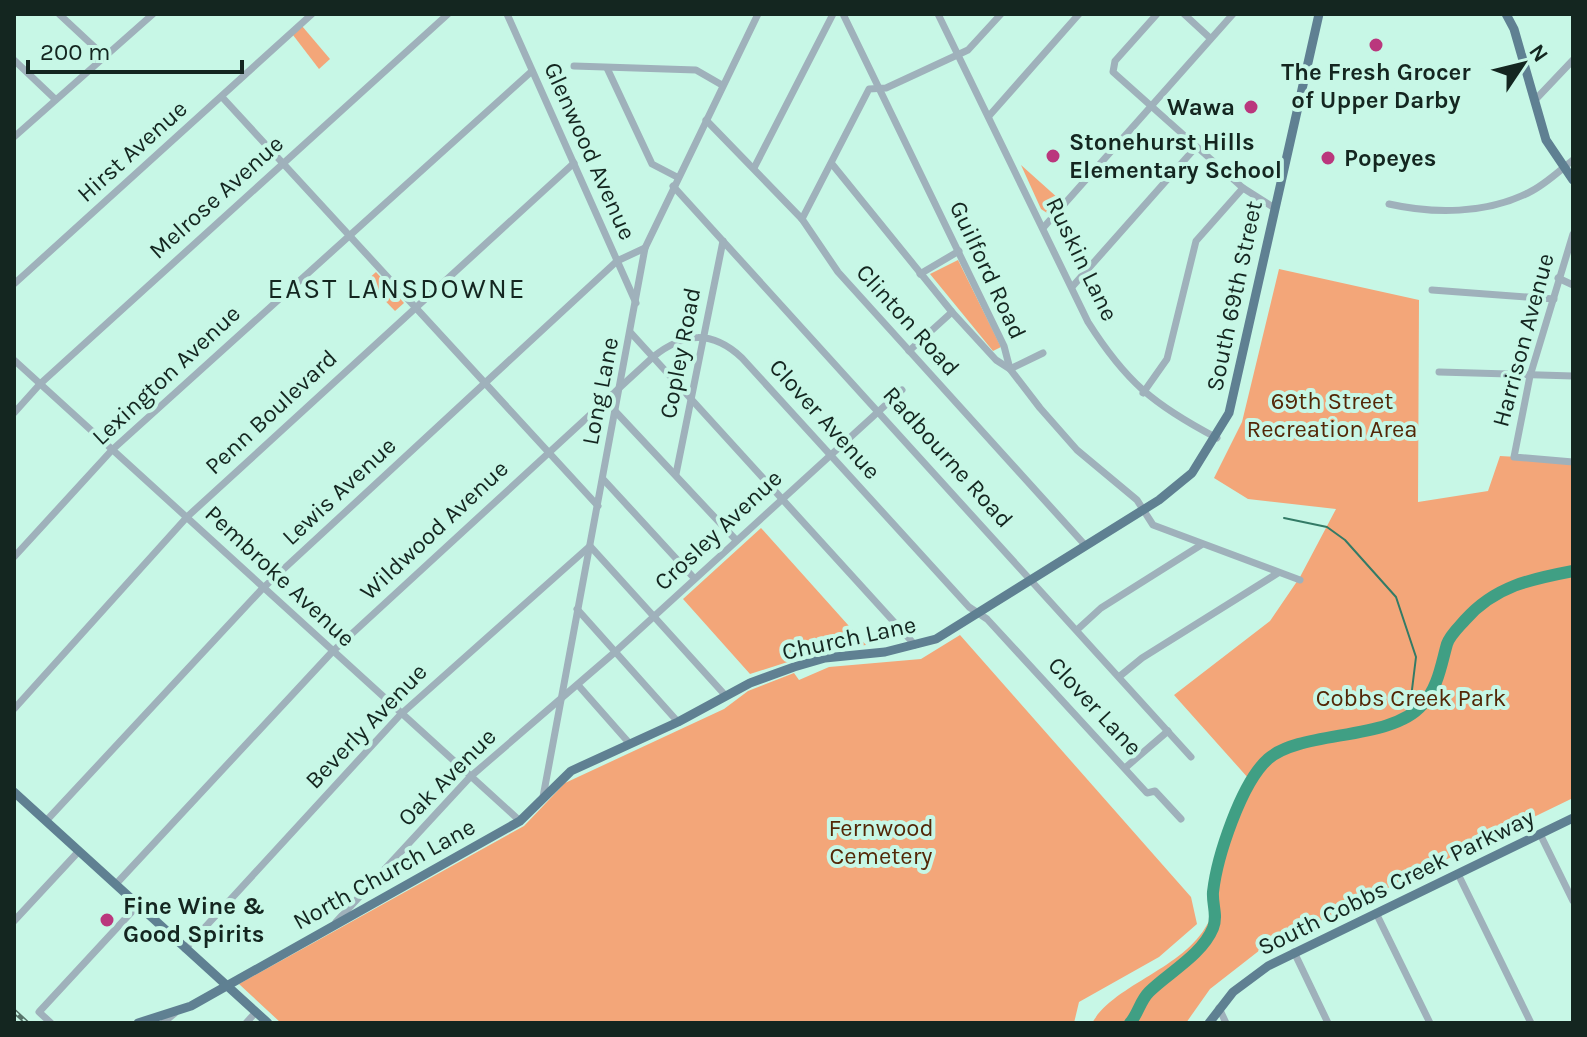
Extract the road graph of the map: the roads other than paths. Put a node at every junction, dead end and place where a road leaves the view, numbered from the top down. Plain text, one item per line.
1 (59, 14) edge
2 (153, 14) edge
3 (312, 14) edge
4 (448, 14) edge
5 (507, 14) edge
6 (744, 14) edge
7 (833, 14) edge
8 (843, 14) edge
9 (938, 14) edge
10 (1001, 14) edge
11 (1079, 14) edge
12 (1157, 14) edge
13 (1184, 14) edge
14 (1233, 14) edge
15 (1319, 14) edge
16 (1506, 14) edge
17 (756, 16) edge
18 (1210, 38) junction
19 (958, 54) junction
20 (103, 55) junction
21 (14, 60) edge
22 (1573, 60) edge
23 (574, 66) dead end
24 (607, 68) junction
25 (532, 71) junction
26 (722, 85) junction
27 (877, 86) junction
28 (222, 97) junction
29 (55, 99) junction
30 (1536, 99) junction
31 (1150, 107) junction
32 (989, 116) junction
33 (706, 120) junction
34 (14, 137) edge
35 (1196, 147) junction
36 (1573, 160) edge
37 (283, 163) junction
38 (574, 163) junction
39 (832, 164) junction
40 (754, 168) junction
41 (1562, 168) junction
42 (677, 177) junction
43 (1573, 180) edge
44 (673, 186) junction
45 (1243, 188) junction
46 (1389, 204) dead end
47 (1273, 207) junction
48 (802, 219) junction
49 (1043, 228) junction
50 (1573, 234) edge
51 (349, 235) junction
52 (723, 241) junction
53 (645, 248) junction
54 (959, 251) junction
55 (617, 261) junction
56 (920, 274) junction
57 (1558, 278) junction
58 (14, 284) edge
59 (1573, 285) edge
60 (1072, 287) junction
61 (1432, 290) dead end
62 (1554, 299) junction
63 (636, 303) junction
64 (414, 306) junction
65 (952, 312) junction
66 (631, 333) junction
67 (703, 335) junction
68 (909, 351) junction
69 (1043, 353) dead end
70 (653, 357) junction
71 (14, 360) edge
72 (1010, 369) junction
73 (1439, 372) dead end
74 (1530, 376) junction
75 (1573, 376) edge
76 (485, 383) junction
77 (40, 384) junction
78 (620, 386) junction
79 (902, 390) dead end
80 (1143, 393) junction
81 (691, 398) junction
82 (879, 410) junction
83 (615, 411) junction
84 (14, 413) edge
85 (1217, 438) junction
86 (112, 450) junction
87 (548, 451) junction
88 (830, 454) junction
89 (1573, 462) edge
90 (676, 474) junction
91 (603, 479) junction
92 (782, 498) junction
93 (598, 506) junction
94 (1144, 508) junction
95 (187, 517) junction
96 (736, 540) junction
97 (1085, 545) junction
98 (1201, 545) junction
99 (590, 546) junction
100 (14, 557) edge
101 (1278, 573) junction
102 (694, 578) junction
103 (1032, 579) junction
104 (1300, 580) dead end
105 (262, 589) junction
106 (577, 609) junction
107 (978, 613) junction
108 (654, 616) junction
109 (1078, 629) junction
110 (915, 646) junction
111 (332, 652) junction
112 (615, 652) junction
113 (1120, 676) junction
114 (578, 685) junction
115 (725, 695) junction
116 (560, 698) junction
117 (14, 709) edge
118 (400, 715) junction
119 (678, 722) junction
120 (1168, 731) junction
121 (630, 744) junction
122 (1191, 757) dead end
123 (1125, 768) junction
124 (470, 777) junction
125 (15, 795) edge
126 (543, 797) junction
127 (1573, 818) edge
128 (1181, 819) dead end
129 (46, 821) junction
130 (520, 821) junction
131 (1540, 834) junction
132 (79, 851) junction
133 (1458, 874) junction
134 (116, 884) junction
135 (1573, 901) edge
136 (138, 905) junction
137 (1376, 913) junction
138 (14, 921) edge
139 (335, 924) junction
140 (185, 949) junction
141 (1294, 952) junction
142 (225, 985) junction
143 (1219, 1008) junction
144 (256, 1012) junction
145 (175, 1013) junction
146 (51, 1023) edge
147 (138, 1023) edge
148 (163, 1023) edge
149 (246, 1023) edge
150 (268, 1023) edge
151 (1209, 1023) edge
152 (1226, 1023) edge
153 (1328, 1023) edge
154 (1430, 1023) edge
155 (1531, 1023) edge

1 - 20 street
2 - 20 street
3 - 28 street, Hirst Avenue
4 - 37 street, Melrose Avenue
5 - 25 street, Glenwood Avenue
6 - 17 street
7 - 40 street
8 - 27 street, Guilford Road
9 - 19 street, Ruskin Lane
10 - 19 street
11 - 32 street
12 - 31 street
13 - 18 street
14 - 18 street
15 - 47 main road, South 69th Street
16 - 30 main road
17 - 26 street, Long Lane
18 - 31 street
19 - 27 street
19 - 32 street, Ruskin Lane
20 - 29 street
21 - 29 street
22 - 30 street
23 - 24 street
24 - 26 street
24 - 42 street
25 - 38 street, Glenwood Avenue
25 - 51 street, Lexington Avenue
26 - 33 street, Long Lane
27 - 39 street
27 - 54 street, Guilford Road
28 - 37 street
28 - 58 street, Hirst Avenue
29 - 34 street
30 - 41 main road
31 - 35 street
31 - 49 street
32 - 49 street, Ruskin Lane
33 - 40 street, Clinton Road
33 - 42 street, Long Lane
35 - 45 street
35 - 60 street
36 - 41 street
37 - 51 street
37 - 77 street, Melrose Avenue
38 - 55 street, Glenwood Avenue
38 - 64 street, Penn Boulevard
39 - 48 street
39 - 56 street
40 - 48 street, Clinton Road
41 - 43 main road
41 - 46 street
42 - 44 street, Long Lane
44 - 52 street, Radbourne Road
44 - 53 street, Long Lane
45 - 47 street
45 - 80 street
47 - 85 main road, South 69th Street
48 - 68 street, Clinton Road
49 - 60 street, Ruskin Lane
50 - 57 street, Harrison Avenue
51 - 64 street
51 - 86 street, Lexington Avenue
52 - 67 street, Copley Road
52 - 82 street, Radbourne Road
53 - 55 street, Lewis Avenue
53 - 63 street, Long Lane
54 - 56 street
54 - 72 street, Guilford Road
55 - 63 street, Glenwood Avenue
55 - 76 street, Lewis Avenue
56 - 65 street
57 - 59 street
57 - 62 street, Harrison Avenue
60 - 80 street, Ruskin Lane
61 - 62 street
62 - 74 street, Harrison Avenue
63 - 66 street, Long Lane
64 - 76 street
64 - 95 street, Penn Boulevard
65 - 68 street
65 - 72 street
66 - 70 street
66 - 78 street, Long Lane
67 - 70 street
67 - 81 street, Copley Road
67 - 88 street, Clover Avenue
68 - 97 street, Clinton Road
69 - 72 street
70 - 78 street
70 - 81 street
71 - 77 street, Pembroke Avenue
72 - 94 street, Guilford Road
73 - 74 street
74 - 75 street
74 - 89 street, Harrison Avenue
76 - 87 street
76 - 105 street, Lewis Avenue
77 - 84 street, Melrose Avenue
77 - 86 street, Pembroke Avenue
78 - 83 street, Long Lane
78 - 87 street, Wildwood Avenue
79 - 82 street, Crosley Avenue
80 - 85 street, Ruskin Lane
81 - 90 street, Copley Road
81 - 92 street
82 - 88 street, Crosley Avenue
82 - 103 street, Radbourne Road
83 - 90 street
83 - 91 street, Long Lane
85 - 94 main road, South 69th Street
86 - 95 street, Pembroke Avenue
86 - 100 street, Lexington Avenue
87 - 93 street
87 - 111 street, Wildwood Avenue
88 - 92 street, Crosley Avenue
88 - 107 street, Clover Avenue
90 - 96 street
91 - 93 street, Long Lane
91 - 102 street
92 - 96 street, Crosley Avenue
92 - 110 street
93 - 99 street, Long Lane
94 - 97 main road, Church Lane
94 - 98 street, Guilford Road
95 - 105 street, Pembroke Avenue
95 - 117 street, Penn Boulevard
96 - 102 street, Crosley Avenue
97 - 103 main road, Church Lane
98 - 101 street, Guilford Road
98 - 109 street
99 - 106 street, Long Lane
99 - 108 street
99 - 118 street, Beverly Avenue
101 - 104 street, Guilford Road
101 - 113 street
102 - 108 street, Crosley Avenue
103 - 107 main road, Church Lane
103 - 109 street, Radbourne Road
105 - 111 street, Pembroke Avenue
105 - 129 street, Lewis Avenue
106 - 112 street
106 - 116 street, Long Lane
107 - 110 main road, Church Lane
107 - 123 street, Clover Lane
108 - 112 street, Crosley Avenue
108 - 115 street
109 - 113 street, Radbourne Road
110 - 115 main road, Church Lane
111 - 118 street, Pembroke Avenue
111 - 134 street, Wildwood Avenue
112 - 114 street, Crosley Avenue
112 - 119 street
113 - 120 street, Radbourne Road
114 - 116 street, Crosley Avenue
114 - 121 street
115 - 119 main road, Church Lane
116 - 124 street, Oak Avenue
116 - 126 street, Long Lane
118 - 124 street, Pembroke Avenue
118 - 140 street, Beverly Avenue
119 - 121 main road, Church Lane
120 - 122 street, Radbourne Road
120 - 123 street
121 - 126 main road, Church Lane
123 - 128 street, Clover Lane
124 - 130 street, Pembroke Avenue
124 - 139 street, Oak Avenue
125 - 129 main road
126 - 130 main road, Church Lane
127 - 131 main road, South Cobbs Creek Parkway
129 - 132 main road
130 - 139 main road, North Church Lane
131 - 133 main road, South Cobbs Creek Parkway
131 - 135 street
132 - 134 main road
132 - 138 street
133 - 137 main road, South Cobbs Creek Parkway
133 - 155 street
134 - 136 main road
136 - 140 main road
136 - 146 street
137 - 141 main road, South Cobbs Creek Parkway
137 - 154 street
139 - 142 main road, North Church Lane
140 - 142 main road
141 - 143 main road, South Cobbs Creek Parkway
141 - 153 street
142 - 144 main road
142 - 145 main road, North Church Lane
143 - 151 main road, South Cobbs Creek Parkway
143 - 152 street
144 - 149 street
144 - 150 main road
145 - 147 main road, North Church Lane
145 - 148 street

